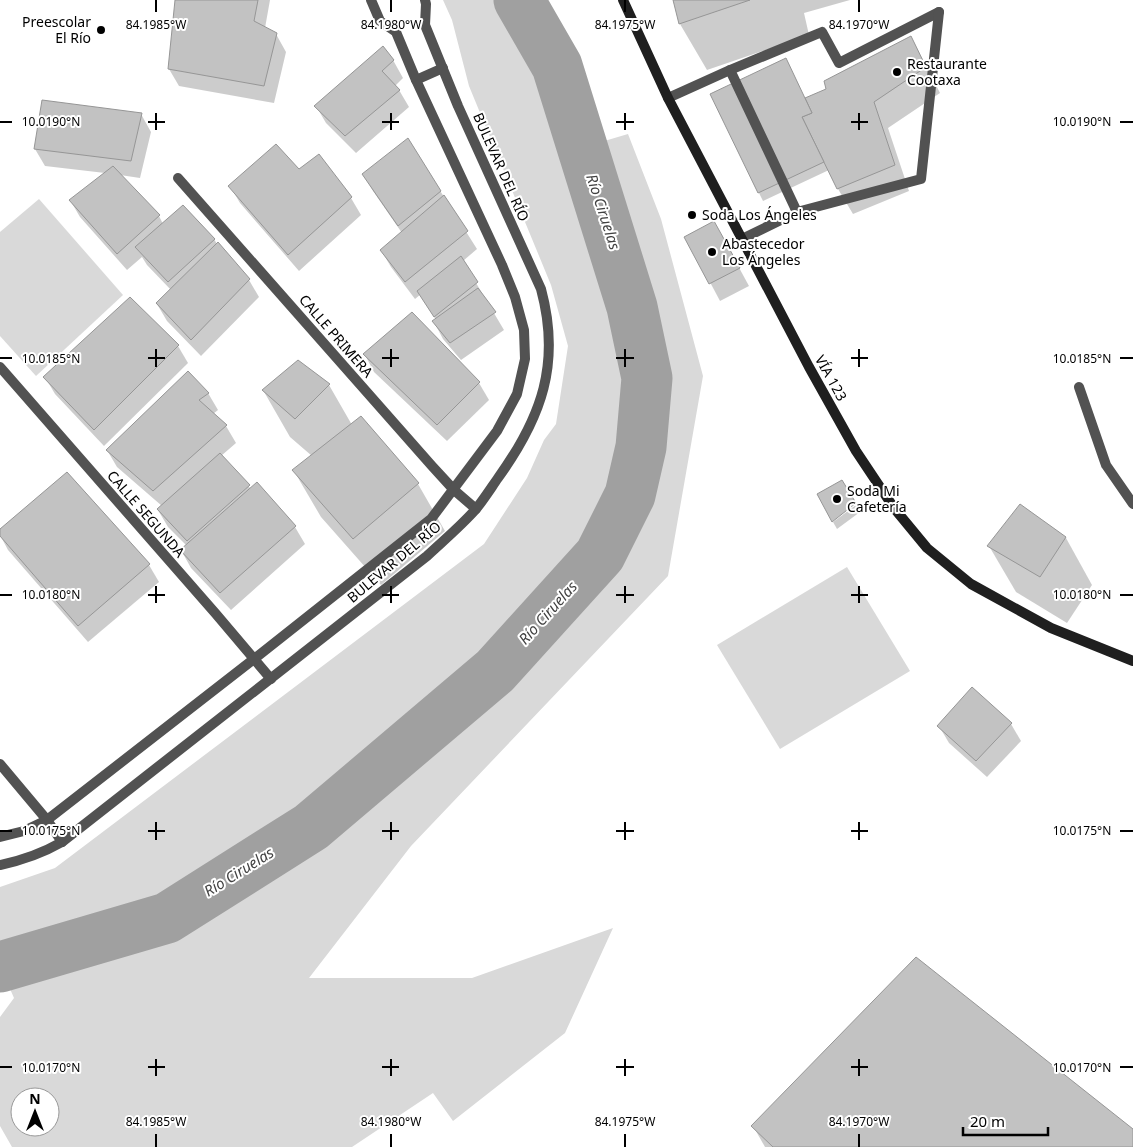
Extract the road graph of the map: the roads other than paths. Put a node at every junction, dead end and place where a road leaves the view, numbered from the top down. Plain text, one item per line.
1 (372, 0) edge
2 (425, 0) edge
3 (624, 0) edge
4 (443, 68) junction
5 (730, 70) junction
6 (416, 80) junction
7 (668, 98) junction
8 (178, 178) dead end
9 (798, 212) junction
10 (742, 238) junction
11 (0, 368) edge
12 (1079, 388) dead end
13 (454, 490) junction
14 (1133, 504) edge
15 (476, 508) junction
16 (254, 659) junction
17 (1133, 661) edge
18 (271, 679) junction
19 (0, 764) edge
20 (47, 820) junction
21 (0, 837) edge
22 (62, 842) junction
23 (0, 865) edge

1 - 6 street, BULEVAR DEL RÍO
2 - 4 street, BULEVAR DEL RÍO
3 - 7 main road, VÍA 123
4 - 6 street
4 - 15 street, BULEVAR DEL RÍO
5 - 7 street
5 - 9 street
5 - 9 street
6 - 13 street, BULEVAR DEL RÍO
7 - 10 main road, VÍA 123
8 - 13 street, CALLE PRIMERA
9 - 10 street
10 - 17 main road, VÍA 123
11 - 16 street, CALLE SEGUNDA
12 - 14 street
13 - 15 street, CALLE PRIMERA
13 - 16 street, BULEVAR DEL RÍO
15 - 18 street, BULEVAR DEL RÍO
16 - 18 street, CALLE SEGUNDA
16 - 20 street, BULEVAR DEL RÍO
18 - 22 street, BULEVAR DEL RÍO
19 - 20 street
20 - 21 street, BULEVAR DEL RÍO
20 - 22 street
22 - 23 street, BULEVAR DEL RÍO

